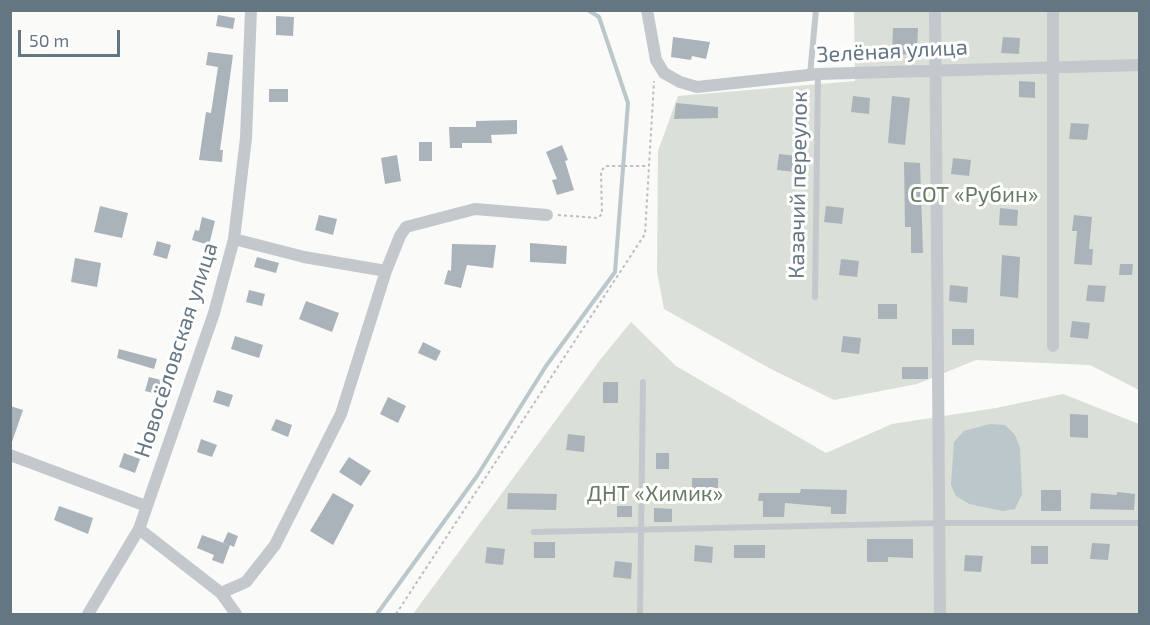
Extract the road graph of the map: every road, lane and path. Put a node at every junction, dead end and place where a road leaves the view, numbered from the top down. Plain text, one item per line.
1 (252, 10) edge
2 (647, 10) edge
3 (816, 10) edge
4 (935, 10) edge
5 (1053, 10) edge
6 (656, 60) junction
7 (1055, 65) junction
8 (1140, 65) edge
9 (936, 69) junction
10 (814, 74) junction
11 (648, 166) junction
12 (547, 214) joint
13 (234, 239) junction
14 (386, 271) junction
15 (815, 297) dead end
16 (1053, 345) dead end
17 (643, 382) dead end
18 (10, 455) edge
19 (146, 506) junction
20 (940, 523) junction
21 (1140, 524) edge
22 (139, 529) junction
23 (534, 532) dead end
24 (640, 532) junction
25 (221, 593) junction
26 (88, 615) edge
27 (236, 615) edge
28 (396, 615) edge
29 (640, 615) edge
30 (940, 615) edge

1 - 13 street, Новосёловская улица
2 - 6 street
3 - 10 lane, Казачий переулок
4 - 9 street
5 - 7 street
6 - 10 street, Зелёная улица
6 - 11 path
7 - 8 street, Зелёная улица
7 - 9 street, Зелёная улица
7 - 16 street
9 - 10 street, Зелёная улица
9 - 20 street
10 - 15 lane, Казачий переулок
11 - 12 path
11 - 28 path
12 - 14 street
13 - 14 street
13 - 19 street, Новосёловская улица
14 - 25 street
17 - 24 lane
18 - 19 street
19 - 22 street, Новосёловская улица
20 - 21 lane
20 - 24 lane
20 - 30 street
22 - 25 street
22 - 26 street, Новосёловская улица
23 - 24 lane
24 - 29 lane
25 - 27 street

